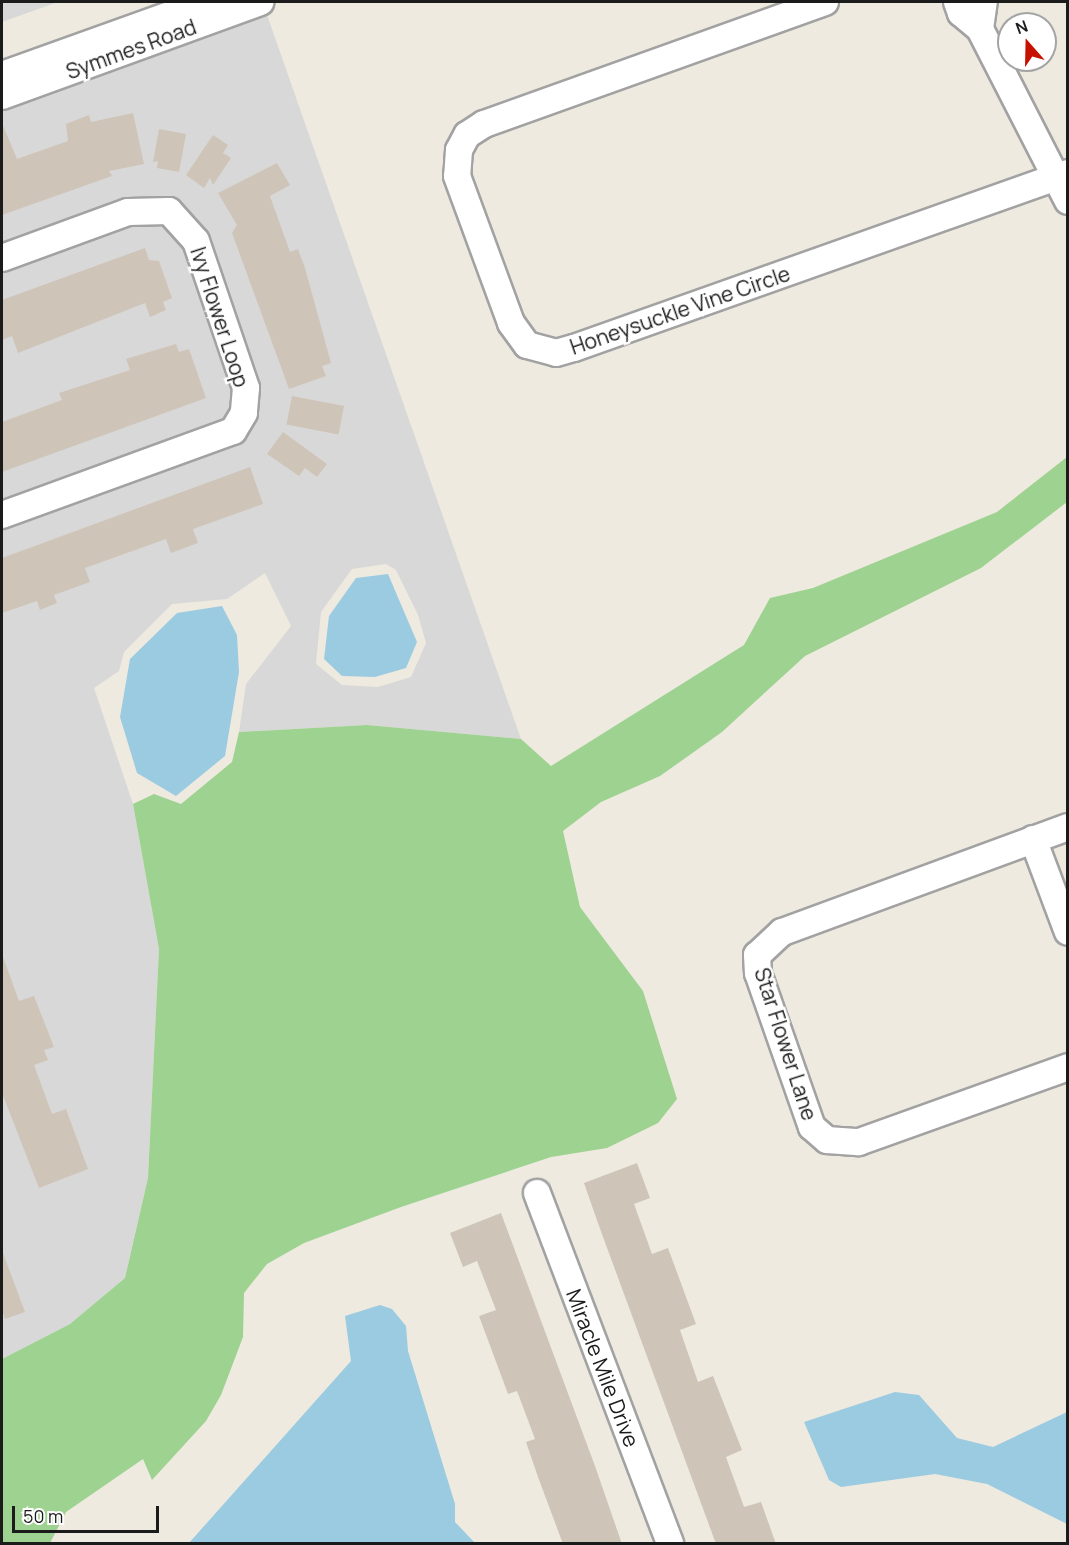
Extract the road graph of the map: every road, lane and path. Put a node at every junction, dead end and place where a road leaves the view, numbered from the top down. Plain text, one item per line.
1 (206, 2) edge
2 (260, 2) edge
3 (825, 2) edge
4 (957, 2) edge
5 (984, 2) edge
6 (980, 29) junction
7 (2, 75) edge
8 (2, 96) edge
9 (1060, 175) edge
10 (1068, 201) edge
11 (2, 258) edge
12 (2, 515) edge
13 (1068, 826) edge
14 (1033, 839) junction
15 (1068, 932) edge
16 (1068, 1067) edge
17 (537, 1193) dead end
18 (670, 1544) edge

1 - 7 street, Symmes Road
2 - 8 street, Symmes Road
3 - 9 street, Honeysuckle Vine Circle
4 - 6 street
5 - 6 street
6 - 9 street
9 - 10 street
11 - 12 street, Ivy Flower Loop
13 - 14 street, Star Flower Lane
14 - 15 street
14 - 16 street, Star Flower Lane
17 - 18 street, Miracle Mile Drive

